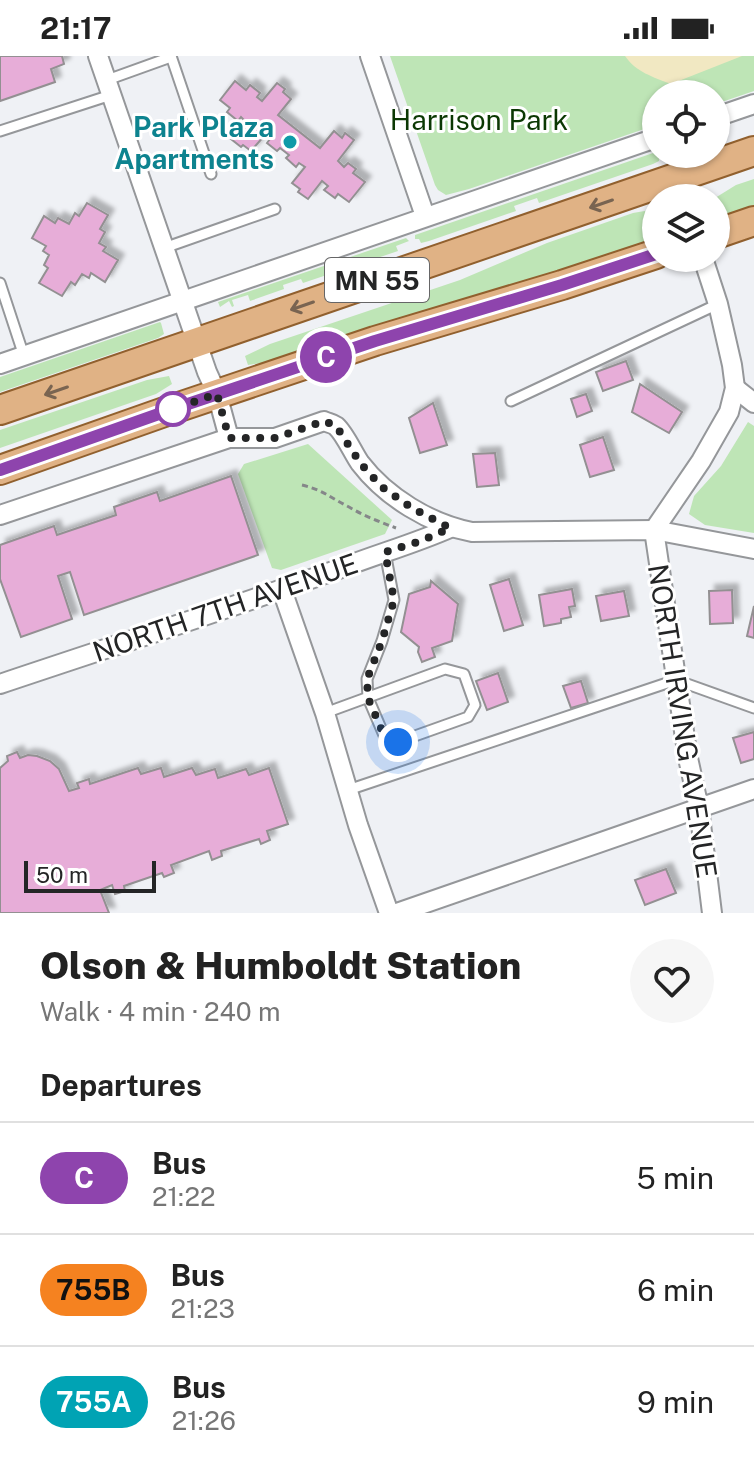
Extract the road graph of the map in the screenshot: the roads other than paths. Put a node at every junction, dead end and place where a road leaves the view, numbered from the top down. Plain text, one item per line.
1 (98, 56) edge
2 (370, 56) edge
3 (171, 57) edge
4 (109, 88) junction
5 (754, 104) edge
6 (730, 112) edge
7 (0, 131) edge
8 (642, 143) edge
9 (754, 151) edge
10 (211, 174) dead end
11 (687, 184) edge
12 (642, 200) edge
13 (275, 209) dead end
14 (425, 216) junction
15 (754, 221) edge
16 (730, 229) edge
17 (164, 248) junction
18 (642, 259) edge
19 (708, 272) edge
20 (0, 283) edge
21 (182, 301) junction
22 (718, 304) junction
23 (196, 342) junction
24 (24, 356) junction
25 (0, 364) edge
26 (735, 388) junction
27 (217, 394) junction
28 (511, 401) dead end
29 (754, 403) edge
30 (0, 410) edge
31 (229, 438) junction
32 (0, 470) edge
33 (0, 515) edge
34 (450, 528) junction
35 (654, 530) junction
36 (754, 549) edge
37 (385, 552) junction
38 (282, 590) junction
39 (676, 680) junction
40 (0, 684) edge
41 (368, 698) junction
42 (754, 708) edge
43 (325, 713) junction
44 (754, 789) edge
45 (347, 790) junction
46 (699, 808) junction
47 (389, 913) edge
48 (397, 913) edge
49 (712, 913) edge

1 - 4 street
2 - 14 street
3 - 4 lane
3 - 10 lane
4 - 7 lane
4 - 17 street
5 - 6 street
8 - 14 street
9 - 11 main road, MN 55
12 -> 23 main road, MN 55
13 - 17 lane
14 - 21 street
15 - 16 main road
17 - 21 street
18 - 27 main road, MN 55
19 - 22 street
20 - 24 lane
21 - 23 street
21 - 24 street
22 - 26 street
22 - 28 lane
23 - 27 street
23 -> 30 main road, MN 55
24 - 25 street
26 - 29 street
26 - 35 street
27 - 31 street
27 - 32 main road, MN 55
31 - 33 street
31 - 34 street
34 - 35 street
34 - 37 street, NORTH 7TH AVENUE
35 - 36 street
35 - 39 street, NORTH IRVING AVENUE
37 - 38 street, NORTH 7TH AVENUE
37 - 41 lane
38 - 40 street, NORTH 7TH AVENUE
38 - 43 street
39 - 42 lane
39 - 45 lane
39 - 46 street, NORTH IRVING AVENUE
41 - 41 lane
41 - 43 lane
43 - 45 street
44 - 46 street
45 - 47 street
46 - 48 street
46 - 49 street, NORTH IRVING AVENUE

